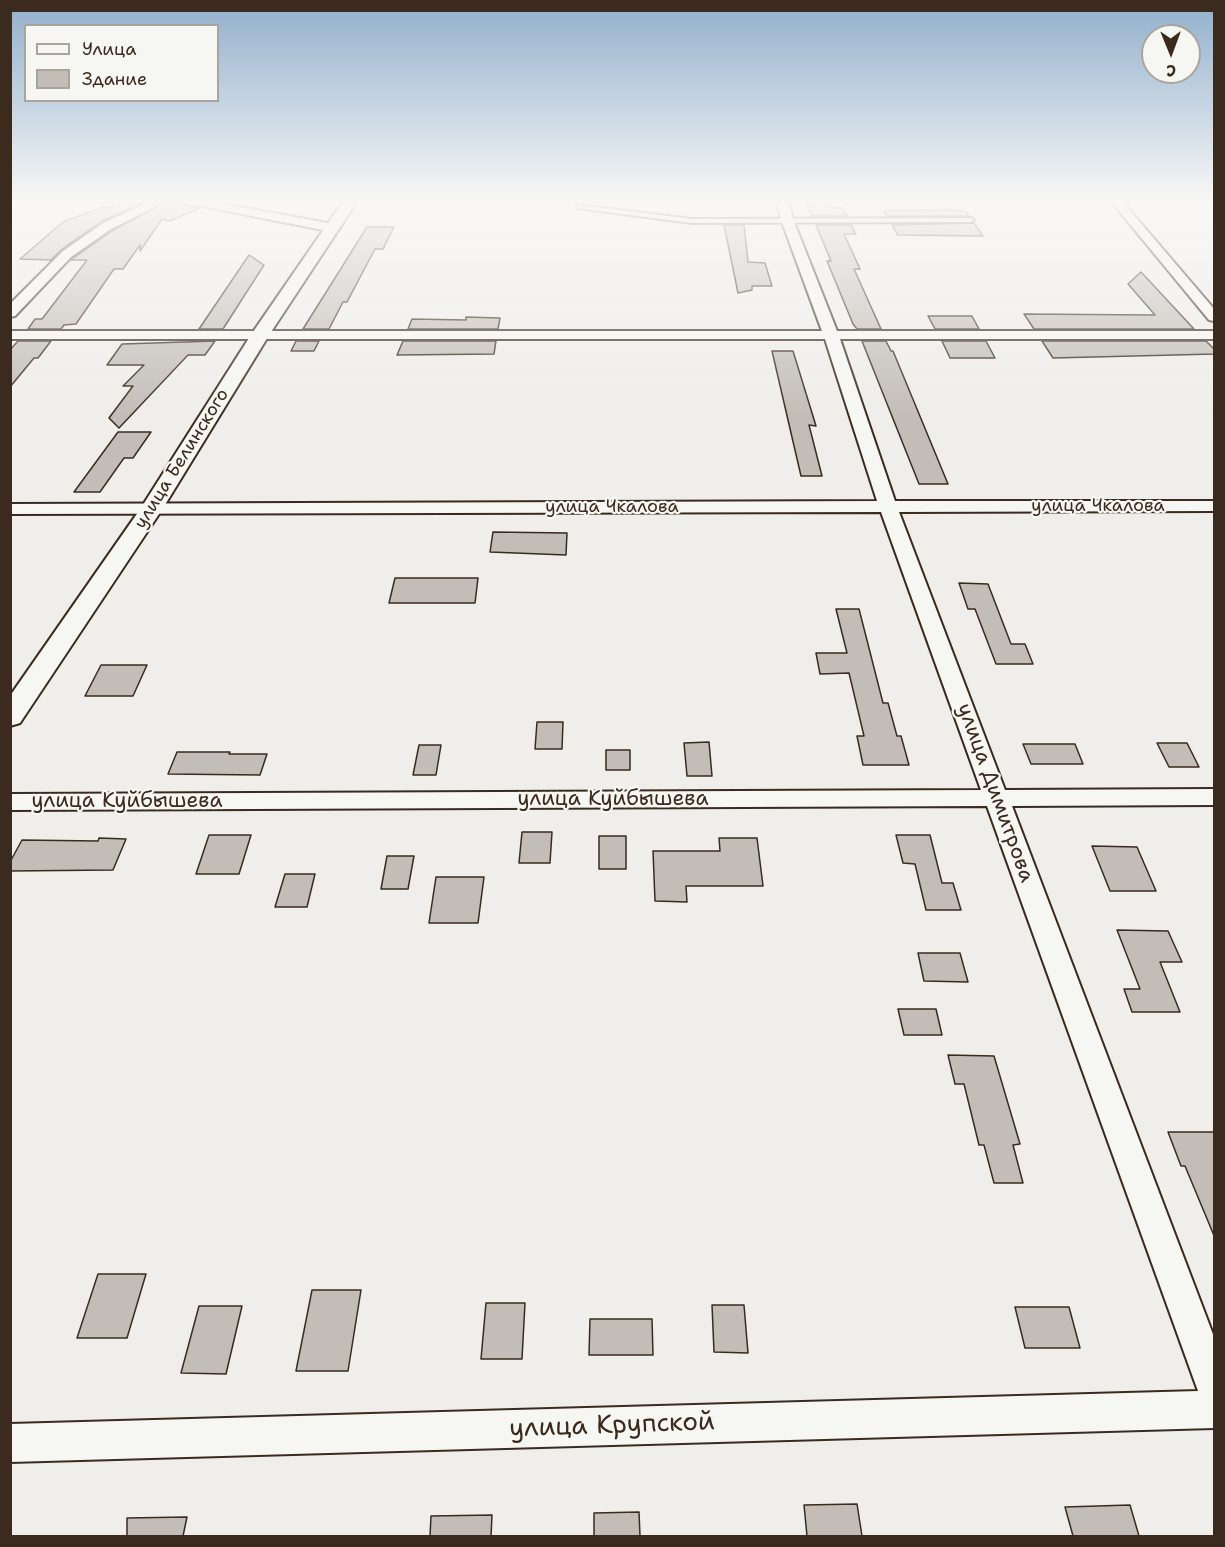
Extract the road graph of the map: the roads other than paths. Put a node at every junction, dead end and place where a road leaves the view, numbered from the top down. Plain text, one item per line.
1 (49, 272) edge
2 (303, 272) edge
3 (808, 272) edge
4 (1177, 272) edge
5 (10, 313) edge
6 (1215, 317) edge
7 (10, 335) edge
8 (260, 335) junction
9 (831, 335) junction
10 (1215, 335) edge
11 (1215, 506) edge
12 (888, 507) junction
13 (152, 508) junction
14 (10, 510) edge
15 (10, 717) edge
16 (1215, 797) edge
17 (997, 799) junction
18 (10, 802) edge
19 (1215, 1384) edge
20 (1215, 1409) edge
21 (10, 1443) edge

1 - 5 street
2 - 8 street, улица Белинского
3 - 9 street, улица Димитрова
4 - 6 street
7 - 8 street
8 - 9 street
8 - 13 street, улица Белинского
9 - 10 street
9 - 12 street, улица Димитрова
11 - 12 street, улица Чкалова
12 - 13 street, улица Чкалова
12 - 17 street, улица Димитрова
13 - 14 street, улица Чкалова
13 - 15 street, улица Белинского
16 - 17 street, улица Куйбышева
17 - 18 street, улица Куйбышева
17 - 19 street, улица Димитрова
20 - 21 street, улица Крупской

